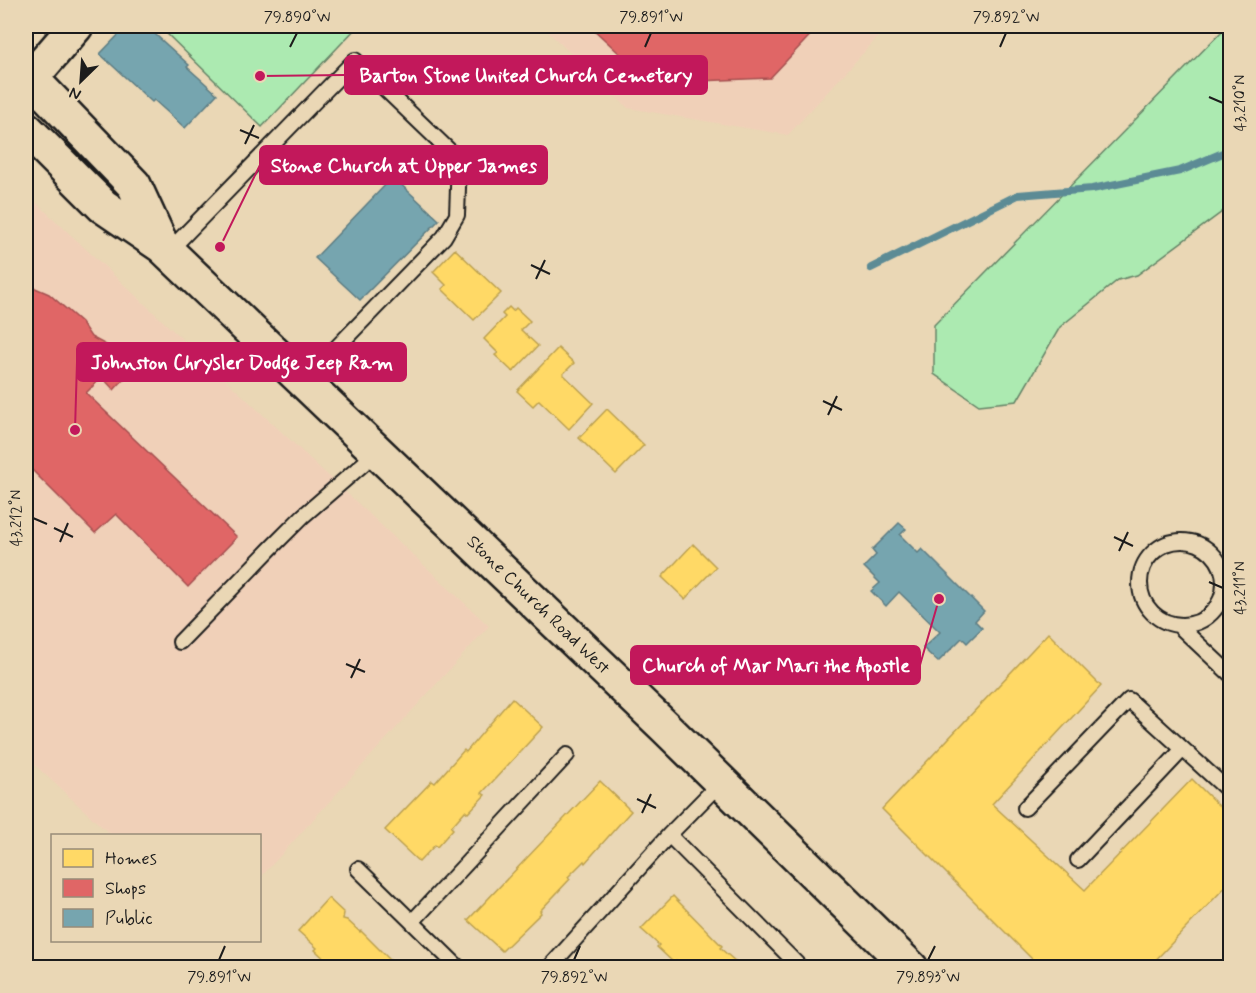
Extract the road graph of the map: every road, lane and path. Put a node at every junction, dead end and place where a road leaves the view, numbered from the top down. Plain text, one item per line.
1 (76, 26) edge
2 (27, 79) edge
3 (26, 129) edge
4 (165, 249) junction
5 (303, 381) junction
6 (377, 452) junction
7 (1178, 625) junction
8 (180, 642) dead end
9 (1230, 674) edge
10 (1183, 749) junction
11 (567, 755) dead end
12 (721, 782) junction
13 (1230, 792) edge
14 (1025, 808) dead end
15 (669, 835) junction
16 (1078, 860) dead end
17 (358, 869) dead end
18 (412, 922) junction
19 (459, 968) edge
20 (549, 968) edge
21 (801, 968) edge
22 (911, 968) edge

1 - 2 main road
2 - 4 main road
3 - 4 main road
4 - 5 main road, Stone Church Road West
4 - 5 lane
5 - 6 main road, Stone Church Road West
6 - 8 lane
6 - 12 main road, Stone Church Road West
7 - 7 lane
7 - 9 lane
10 - 13 lane
10 - 14 lane
10 - 16 lane
11 - 18 lane
12 - 15 lane
12 - 22 main road, Stone Church Road West
15 - 20 lane
15 - 21 lane
17 - 18 lane
18 - 19 lane

